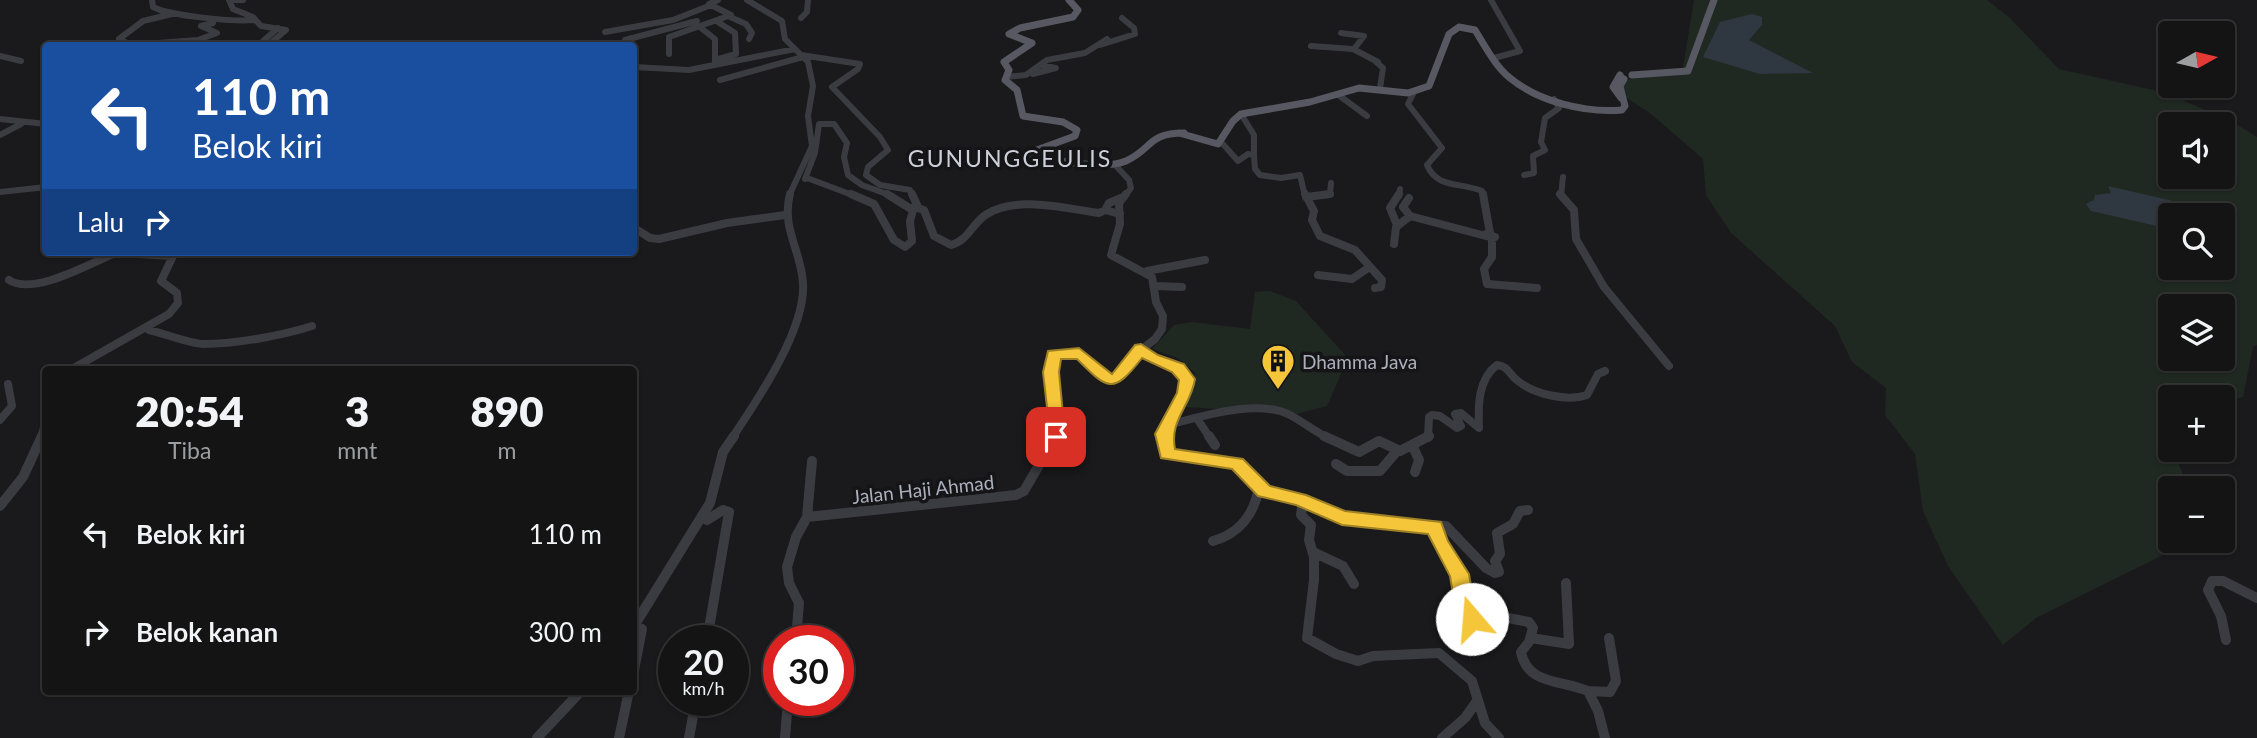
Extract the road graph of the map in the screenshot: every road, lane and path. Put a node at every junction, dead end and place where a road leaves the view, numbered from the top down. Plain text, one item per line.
1 (152, 0) edge
2 (232, 0) edge
3 (243, 0) edge
4 (718, 0) edge
5 (747, 0) edge
6 (808, 0) edge
7 (1069, 0) edge
8 (1491, 0) edge
9 (1714, 0) edge
10 (711, 5) junction
11 (173, 13) junction
12 (730, 17) junction
13 (679, 18) junction
14 (800, 18) dead end
15 (1122, 18) dead end
16 (255, 20) junction
17 (697, 21) dead end
18 (718, 22) junction
19 (229, 23) junction
20 (686, 24) junction
21 (701, 29) junction
22 (622, 30) junction
23 (605, 32) dead end
24 (1341, 33) dead end
25 (749, 39) dead end
26 (1107, 39) dead end
27 (198, 40) junction
28 (125, 42) edge
29 (171, 42) edge
30 (195, 42) edge
31 (262, 42) edge
32 (626, 42) edge
33 (629, 42) edge
34 (1094, 46) junction
35 (1311, 46) dead end
36 (1354, 51) junction
37 (670, 54) dead end
38 (800, 54) junction
39 (1494, 58) junction
40 (2, 59) edge
41 (21, 61) dead end
42 (715, 63) junction
43 (1040, 65) junction
44 (637, 67) edge
45 (1030, 74) junction
46 (1006, 77) junction
47 (720, 80) dead end
48 (1380, 88) junction
49 (1414, 93) junction
50 (1337, 94) junction
51 (1554, 99) junction
52 (1241, 114) junction
53 (1367, 116) dead end
54 (0, 120) edge
55 (21, 124) junction
56 (42, 124) edge
57 (0, 135) edge
58 (1223, 140) junction
59 (1254, 155) junction
60 (1115, 166) junction
61 (1524, 175) dead end
62 (1563, 177) dead end
63 (807, 178) junction
64 (795, 181) junction
65 (1331, 183) dead end
66 (42, 187) edge
67 (1400, 189) dead end
68 (0, 191) edge
69 (1306, 197) junction
70 (1121, 198) junction
71 (1409, 198) dead end
72 (915, 208) junction
73 (1105, 211) junction
74 (1120, 214) junction
75 (785, 215) junction
76 (1410, 216) junction
77 (1397, 225) junction
78 (637, 230) edge
79 (1489, 236) junction
80 (1394, 244) dead end
81 (108, 256) edge
82 (154, 256) edge
83 (1205, 260) dead end
84 (1367, 268) junction
85 (1147, 271) junction
86 (1318, 275) dead end
87 (9, 280) dead end
88 (1156, 286) junction
89 (1182, 287) dead end
90 (1375, 288) dead end
91 (1537, 288) dead end
92 (148, 326) junction
93 (312, 326) dead end
94 (1141, 349) junction
95 (77, 366) edge
96 (1669, 366) dead end
97 (1605, 371) dead end
98 (8, 384) dead end
99 (1170, 417) junction
100 (0, 420) edge
101 (1198, 420) junction
102 (42, 436) edge
103 (1215, 445) dead end
104 (1413, 447) junction
105 (1397, 451) junction
106 (812, 461) dead end
107 (1336, 464) dead end
108 (1415, 472) dead end
109 (1259, 488) junction
110 (1303, 501) junction
111 (1, 504) edge
112 (1528, 510) dead end
113 (703, 516) junction
114 (807, 517) junction
115 (1435, 527) junction
116 (1213, 541) dead end
117 (1313, 552) junction
118 (1566, 583) dead end
119 (1354, 584) dead end
120 (2257, 598) edge
121 (710, 625) edge
122 (797, 625) edge
123 (638, 628) edge
124 (1531, 638) junction
125 (1609, 638) dead end
126 (2226, 640) dead end
127 (1588, 691) junction
128 (577, 695) edge
129 (628, 695) edge
130 (1477, 701) junction
131 (693, 716) edge
132 (787, 716) edge
133 (537, 738) edge
134 (619, 738) edge
135 (690, 738) edge
136 (785, 738) edge
137 (1442, 738) edge
138 (1499, 738) edge
139 (1605, 738) edge

1 - 11 street
2 - 3 street
2 - 16 street
4 - 10 street
5 - 38 street
6 - 14 street
7 - 46 main road
8 - 39 street
9 - 51 main road
10 - 12 street
10 - 13 street
11 - 19 street
11 - 28 street
12 - 18 street
12 - 25 street
13 - 20 street
13 - 22 street
15 - 34 street
16 - 19 street
16 - 31 street
17 - 20 street
18 - 21 street
18 - 42 street
19 - 27 street
20 - 33 street
21 - 37 street
21 - 42 street
22 - 23 street
22 - 32 street
24 - 36 street
26 - 34 street
27 - 29 street
27 - 30 street
34 - 43 street
35 - 36 street
36 - 48 street
38 - 42 street
38 - 47 street
38 - 64 street
38 - 72 street
39 - 49 main road
39 - 51 main road
40 - 41 street
42 - 44 street
43 - 45 street
43 - 45 street
45 - 46 street
46 - 60 main road
48 - 49 main road
48 - 50 main road
49 - 79 street
50 - 52 main road
50 - 53 street
51 - 61 street
52 - 58 main road
52 - 59 street
54 - 55 street
55 - 56 street
55 - 57 street
58 - 59 street
58 - 60 main road
59 - 69 street
60 - 70 street
62 - 96 street
63 - 64 street
63 - 72 street
63 - 72 street
64 - 75 street
65 - 69 street
66 - 68 street
67 - 77 street
69 - 84 street
70 - 73 street
70 - 74 street
71 - 76 street
72 - 73 street
73 - 74 street
74 - 85 street
75 - 78 street
75 - 113 street
76 - 77 street
76 - 79 street
77 - 80 street
79 - 91 street
81 - 87 street
82 - 92 street
83 - 85 street
84 - 86 street
84 - 90 street
85 - 88 street, Jalan Haji Ahmad
88 - 89 street
88 - 94 street, Jalan Haji Ahmad
92 - 93 street
92 - 95 street
94 - 99 street
94 - 114 street, Jalan Haji Ahmad
97 - 104 street
98 - 100 street
99 - 101 street
99 - 109 street
101 - 103 street
101 - 105 street
102 - 111 street
104 - 105 street
104 - 108 street
105 - 107 street
106 - 114 street
109 - 110 street
109 - 116 street
110 - 115 street
110 - 117 street
112 - 115 street
113 - 121 street
113 - 123 street
114 - 122 street
115 - 124 street
117 - 119 street
117 - 130 street
118 - 124 street
120 - 126 street
124 - 127 street
125 - 127 street
127 - 139 street
128 - 133 street
129 - 134 street
130 - 137 street
130 - 138 street
131 - 135 street
132 - 136 street

